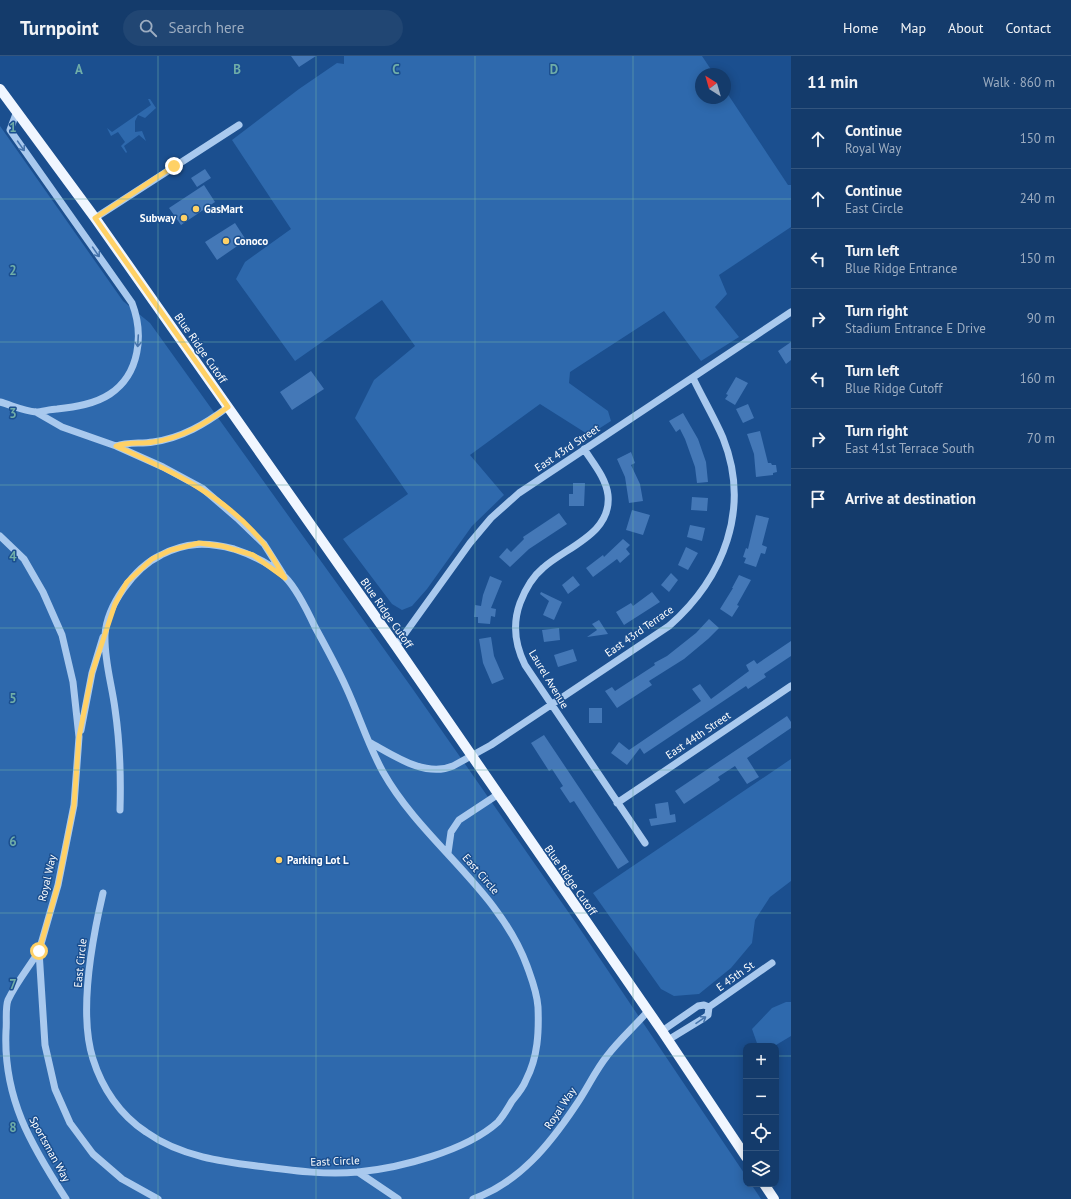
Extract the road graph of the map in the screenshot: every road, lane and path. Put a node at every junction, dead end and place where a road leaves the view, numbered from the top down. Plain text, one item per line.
1 (0, 89) edge
2 (16, 111) junction
3 (239, 125) dead end
4 (95, 218) junction
5 (791, 312) edge
6 (693, 378) junction
7 (0, 402) edge
8 (228, 407) junction
9 (36, 412) junction
10 (116, 446) junction
11 (584, 449) junction
12 (0, 536) edge
13 (285, 578) junction
14 (105, 631) junction
15 (396, 646) junction
16 (791, 686) edge
17 (551, 705) junction
18 (79, 737) junction
19 (369, 742) junction
20 (472, 756) junction
21 (497, 795) junction
22 (617, 802) junction
23 (120, 810) dead end
24 (645, 844) dead end
25 (448, 853) junction
26 (103, 893) dead end
27 (39, 951) junction
28 (772, 963) dead end
29 (710, 1007) junction
30 (648, 1011) junction
31 (662, 1031) junction
32 (668, 1040) junction
33 (743, 1152) edge
34 (358, 1172) junction
35 (766, 1187) edge
36 (66, 1199) edge
37 (158, 1199) edge
38 (398, 1199) edge
39 (473, 1199) edge
40 (774, 1199) edge

1 - 2 main road, Blue Ridge Cutoff
2 - 4 main road, Blue Ridge Cutoff
2 -> 9 street
3 - 4 street
4 - 8 main road, Blue Ridge Cutoff
5 - 6 street, East 43rd Street
6 - 11 street, East 43rd Street
6 - 17 street, East 43rd Terrace
7 - 9 street
8 - 10 street
8 - 15 main road, Blue Ridge Cutoff
9 - 10 street
10 - 13 street
11 - 15 street, East 43rd Street
11 - 17 street, Laurel Avenue
12 - 18 street, Royal Way
13 - 14 street, East Circle
13 - 19 street, East Circle
14 - 18 street, East Circle
14 - 23 street, East Circle
15 - 20 main road, Blue Ridge Cutoff
16 - 22 street, East 44th Street
17 - 20 street, East 43rd Terrace
17 - 22 street, Laurel Avenue
18 - 27 street, Royal Way
19 - 20 street
19 - 25 street, East Circle
20 - 21 main road, Blue Ridge Cutoff
21 - 25 street, East Circle
21 - 30 main road, Blue Ridge Cutoff
22 - 24 street, Laurel Avenue
25 - 34 street, East Circle
26 - 34 street, East Circle
27 - 36 street, Sportsman Way
27 - 37 street, Royal Way
28 - 29 street, E 45th St
29 - 31 street, E 45th St
32 -> 29 street, E 45th St
30 - 31 main road, Blue Ridge Cutoff
30 - 39 street, Royal Way
31 - 32 main road, Blue Ridge Cutoff
32 - 33 main road, Blue Ridge Cutoff
34 - 38 street
35 - 40 main road

